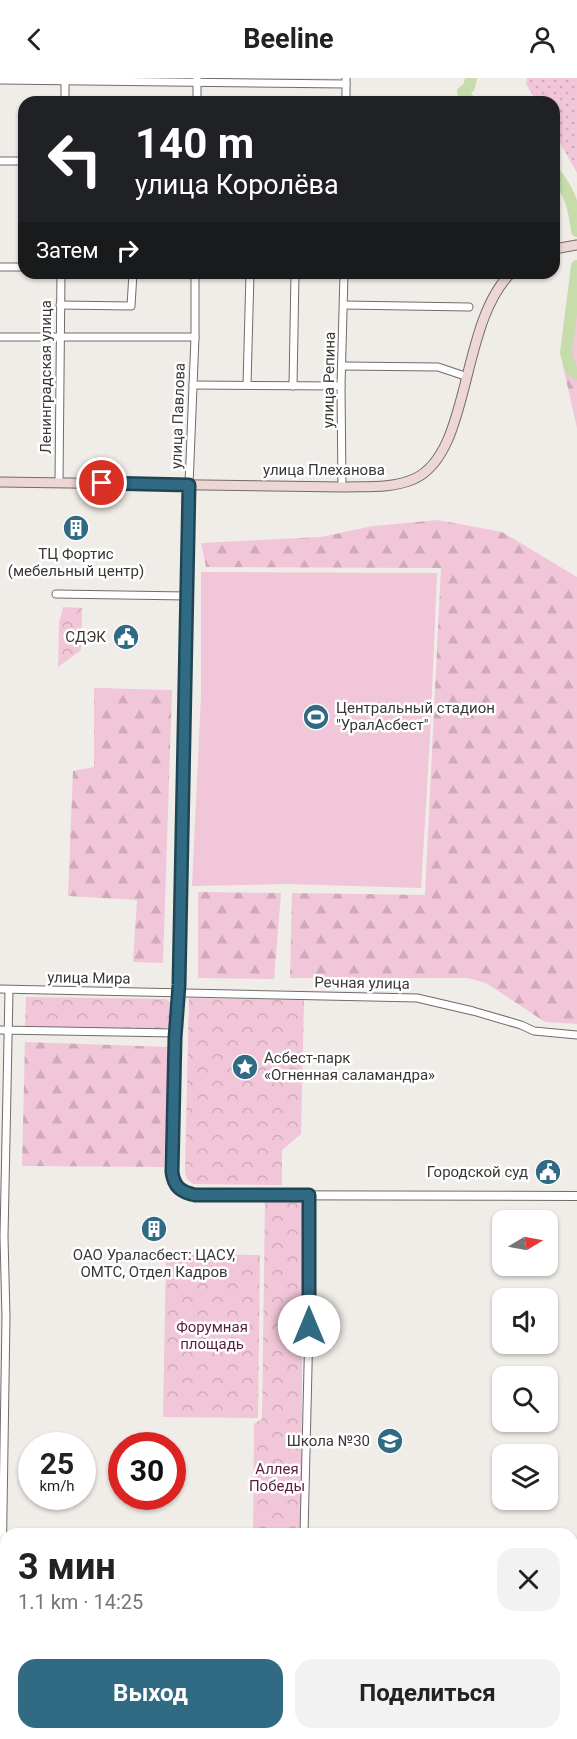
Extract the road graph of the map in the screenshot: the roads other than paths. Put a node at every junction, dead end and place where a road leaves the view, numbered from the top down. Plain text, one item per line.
1 (1, 79) edge
2 (118, 80) edge
3 (197, 80) edge
4 (65, 81) junction
5 (346, 81) edge
6 (65, 96) edge
7 (197, 96) edge
8 (0, 160) edge
9 (18, 161) edge
10 (577, 245) edge
11 (560, 248) edge
12 (0, 267) edge
13 (18, 267) edge
14 (61, 279) edge
15 (133, 279) edge
16 (195, 279) edge
17 (250, 279) edge
18 (295, 279) edge
19 (344, 279) edge
20 (506, 279) edge
21 (60, 305) junction
22 (344, 305) junction
23 (469, 307) dead end
24 (0, 337) edge
25 (195, 337) junction
26 (60, 338) junction
27 (343, 366) junction
28 (465, 376) junction
29 (194, 385) junction
30 (248, 385) junction
31 (293, 386) junction
32 (341, 386) junction
33 (0, 482) edge
34 (59, 482) junction
35 (189, 485) junction
36 (342, 487) junction
37 (56, 594) dead end
38 (187, 596) junction
39 (0, 989) edge
40 (9, 990) junction
41 (178, 993) junction
42 (0, 1030) edge
43 (9, 1030) junction
44 (175, 1033) junction
45 (577, 1035) edge
46 (309, 1195) junction
47 (577, 1196) edge
48 (3, 1528) edge
49 (304, 1528) edge
50 (0, 1696) edge
51 (0, 1705) edge

1 - 4 street
2 - 3 street
2 - 4 street
3 - 5 street
3 - 7 street
4 - 6 street
8 - 9 street
10 - 11 main road
12 - 13 street
14 - 21 street, Ленинградская улица
15 - 21 street
16 - 25 street, улица Павлова
17 - 30 street
18 - 31 street
19 - 22 street, улица Репина
20 - 28 main road, улица Плеханова
21 - 26 street, Ленинградская улица
22 - 23 street
22 - 27 street, улица Репина
24 - 26 street
25 - 26 street
25 - 29 street, улица Павлова
26 - 34 street, Ленинградская улица
27 - 28 street
27 - 32 street, улица Репина
28 - 36 main road, улица Плеханова
29 - 30 street
29 - 35 street, улица Павлова
30 - 31 street
31 - 32 street
32 - 36 street, улица Репина
33 - 34 main road, улица Плеханова
34 - 35 main road, улица Плеханова
35 - 36 main road, улица Плеханова
35 - 38 street, улица Павлова
37 - 38 street
38 - 41 street, улица Павлова
39 - 40 street, улица Мира
40 - 41 street, улица Мира
40 - 43 street
41 - 44 street, улица Павлова
41 - 45 street, Речная улица
42 - 43 street
43 - 44 street
43 - 48 street
44 - 46 street, улица Павлова
46 - 47 street
46 - 49 street
50 - 51 street

